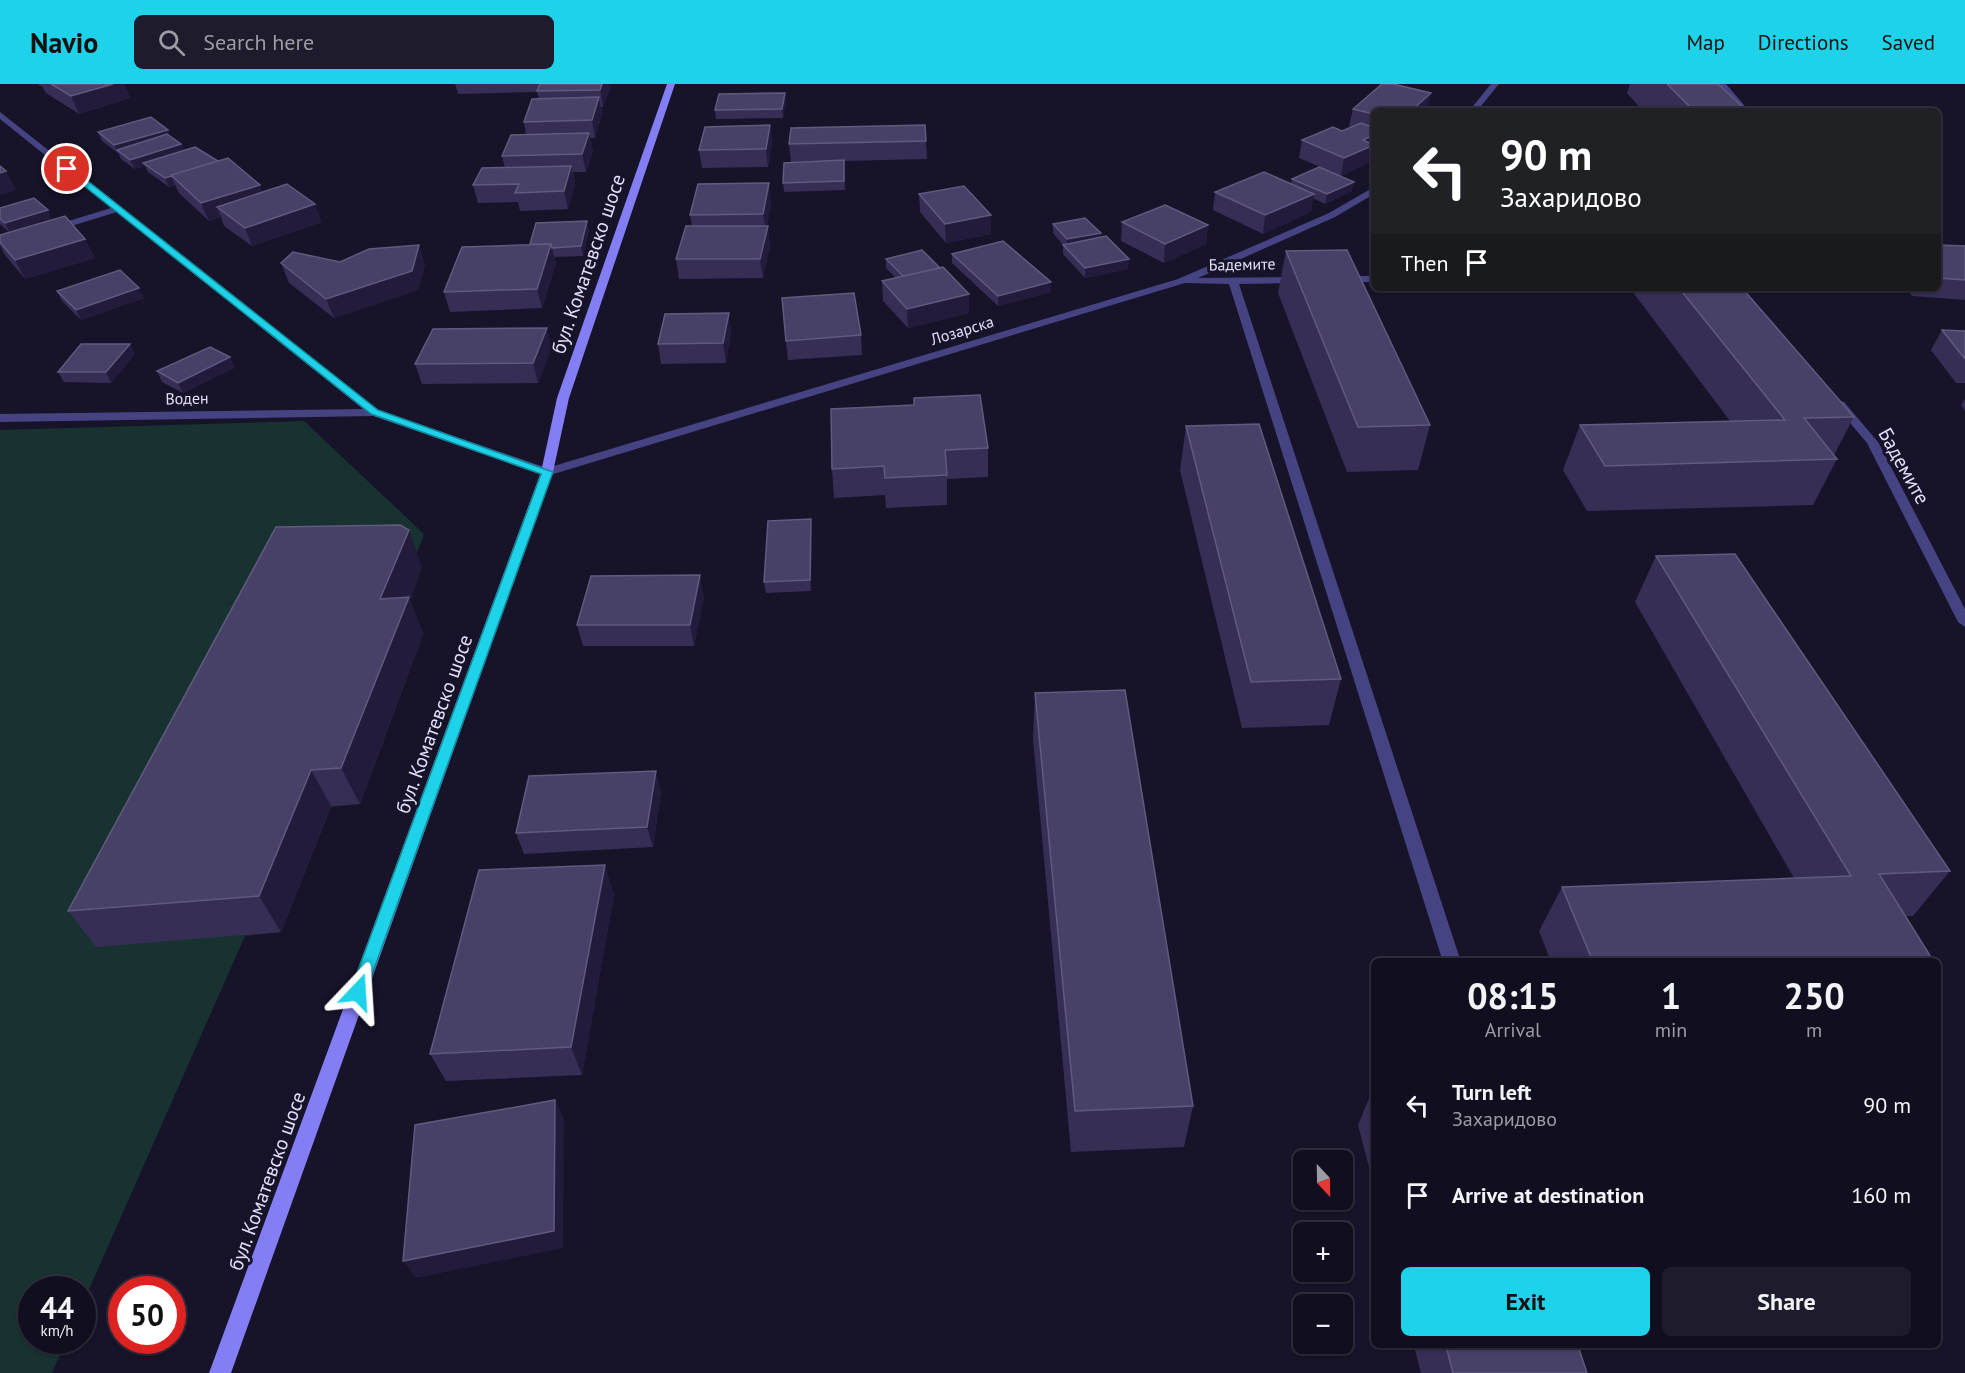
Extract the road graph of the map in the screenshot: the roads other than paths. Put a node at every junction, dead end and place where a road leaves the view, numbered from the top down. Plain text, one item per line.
1 (671, 84) edge
2 (1495, 84) edge
3 (1722, 84) edge
4 (1475, 108) edge
5 (1742, 108) edge
6 (0, 115) edge
7 (1371, 192) edge
8 (118, 209) junction
9 (43, 232) edge
10 (1315, 279) edge
11 (1327, 279) edge
12 (1371, 279) edge
13 (1182, 281) junction
14 (1233, 281) junction
15 (1834, 397) edge
16 (374, 412) junction
17 (0, 418) edge
18 (547, 472) junction
19 (1965, 622) edge
20 (1451, 958) edge
21 (220, 1373) edge

1 - 18 main road, бул. Коматевско шосе
2 - 4 street
3 - 5 street
6 - 8 street
7 - 13 street, Лозарска
8 - 9 street
8 - 16 street
10 - 14 street, Бадемите
11 - 12 street
13 - 14 street, Бадемите
13 - 18 street, Лозарска
14 - 20 street
15 - 19 street, Бадемите
16 - 17 street, Воден
16 - 18 street
18 - 21 main road, бул. Коматевско шосе

